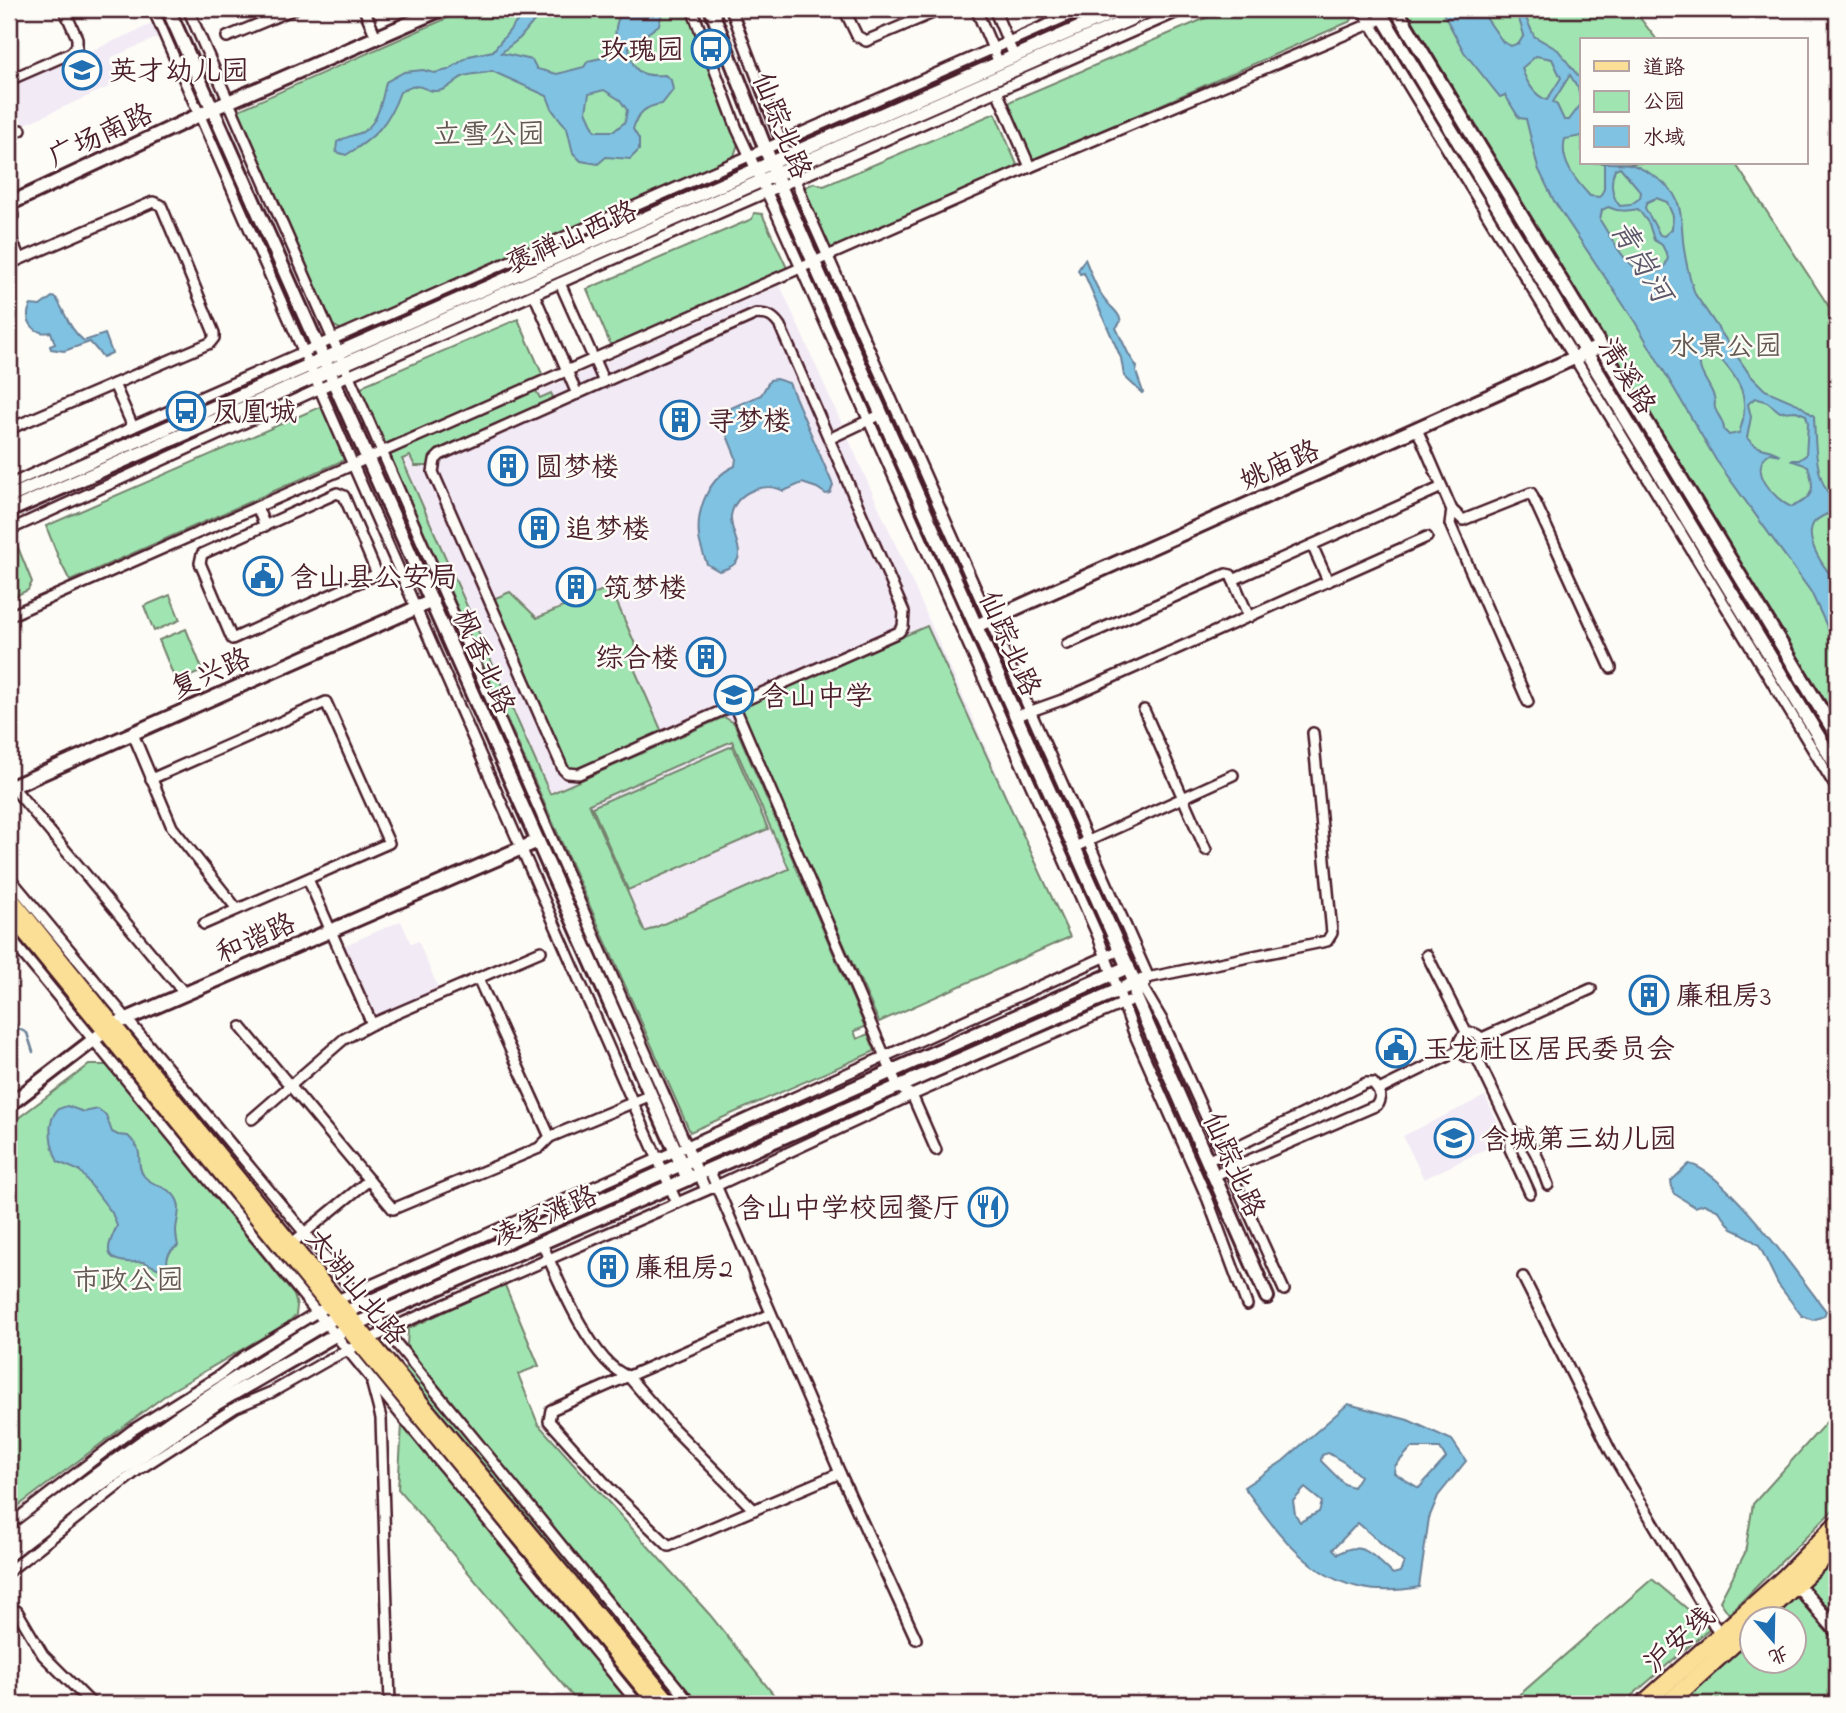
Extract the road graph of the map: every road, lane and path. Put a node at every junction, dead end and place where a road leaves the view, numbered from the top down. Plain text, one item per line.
1 (64, 9) edge
2 (153, 9) edge
3 (168, 9) edge
4 (188, 9) edge
5 (294, 9) edge
6 (364, 9) edge
7 (442, 9) edge
8 (692, 9) edge
9 (711, 9) edge
10 (732, 9) edge
11 (844, 9) edge
12 (942, 9) edge
13 (976, 9) edge
14 (994, 9) edge
15 (1083, 9) edge
16 (1122, 9) edge
17 (1153, 9) edge
18 (1184, 9) edge
19 (1362, 9) edge
20 (1396, 9) edge
21 (1381, 13) edge
22 (1371, 23) junction
23 (227, 37) dead end
24 (376, 37) junction
25 (1008, 41) junction
26 (993, 48) junction
27 (1014, 56) junction
28 (999, 63) junction
29 (9, 80) edge
30 (997, 91) junction
31 (229, 102) junction
32 (206, 112) junction
33 (21, 130) dead end
34 (9, 136) edge
35 (781, 141) junction
36 (765, 148) junction
37 (749, 155) junction
38 (1486, 156) junction
39 (1471, 164) junction
40 (791, 167) junction
41 (1030, 167) junction
42 (775, 174) junction
43 (761, 180) junction
44 (10, 200) edge
45 (9, 221) edge
46 (9, 234) edge
47 (20, 259) junction
48 (814, 262) junction
49 (9, 264) edge
50 (560, 283) junction
51 (534, 294) junction
52 (1601, 346) junction
53 (338, 351) junction
54 (1581, 356) junction
55 (323, 358) junction
56 (594, 359) junction
57 (309, 364) junction
58 (568, 370) junction
59 (349, 376) junction
60 (334, 382) junction
61 (604, 382) junction
62 (114, 384) junction
63 (320, 389) junction
64 (578, 394) junction
65 (882, 414) junction
66 (133, 427) junction
67 (9, 429) edge
68 (1417, 429) junction
69 (829, 439) junction
70 (382, 452) junction
71 (369, 458) junction
72 (354, 465) junction
73 (9, 485) edge
74 (1442, 487) junction
75 (9, 497) edge
76 (1695, 501) junction
77 (257, 507) junction
78 (9, 510) edge
79 (1451, 510) junction
80 (1681, 510) junction
81 (265, 526) junction
82 (9, 530) edge
83 (1427, 537) dead end
84 (1312, 545) junction
85 (1233, 580) junction
86 (1328, 582) junction
87 (432, 601) junction
88 (416, 608) junction
89 (9, 616) edge
90 (1249, 617) junction
91 (989, 620) junction
92 (976, 626) junction
93 (1067, 644) dead end
94 (1781, 644) junction
95 (1767, 652) junction
96 (1611, 668) dead end
97 (1528, 702) dead end
98 (734, 705) junction
99 (1144, 710) dead end
100 (1030, 712) junction
101 (1017, 716) junction
102 (1313, 733) dead end
103 (133, 734) junction
104 (1837, 736) edge
105 (1837, 767) edge
106 (1233, 775) dead end
107 (151, 779) junction
108 (10, 787) edge
109 (1837, 789) edge
110 (1182, 797) junction
111 (538, 841) junction
112 (1087, 841) junction
113 (1074, 847) junction
114 (522, 848) junction
115 (1206, 850) dead end
116 (9, 877) edge
117 (308, 879) junction
118 (9, 896) edge
119 (237, 909) junction
120 (9, 913) edge
121 (204, 924) dead end
122 (331, 930) junction
123 (9, 937) edge
124 (1120, 950) junction
125 (541, 951) dead end
126 (1427, 956) dead end
127 (1106, 957) junction
128 (1128, 967) junction
129 (1112, 974) junction
130 (1148, 976) junction
131 (478, 978) junction
132 (1135, 983) junction
133 (1591, 989) dead end
134 (1118, 990) junction
135 (185, 994) junction
136 (1142, 996) junction
137 (1123, 1004) junction
138 (372, 1024) junction
139 (241, 1027) dead end
140 (110, 1029) junction
141 (1466, 1034) junction
142 (1482, 1038) junction
143 (1460, 1050) junction
144 (885, 1056) junction
145 (1476, 1056) junction
146 (892, 1071) junction
147 (290, 1086) junction
148 (898, 1087) junction
149 (1380, 1090) junction
150 (651, 1095) junction
151 (912, 1095) junction
152 (633, 1102) junction
153 (9, 1105) edge
154 (252, 1119) dead end
155 (1514, 1135) junction
156 (550, 1137) junction
157 (681, 1149) junction
158 (936, 1150) dead end
159 (658, 1159) junction
160 (1207, 1161) junction
161 (687, 1162) junction
162 (664, 1172) junction
163 (699, 1174) junction
164 (1213, 1176) junction
165 (369, 1180) junction
166 (1548, 1185) dead end
167 (716, 1186) junction
168 (670, 1187) junction
169 (706, 1190) junction
170 (1530, 1193) dead end
171 (677, 1203) junction
172 (304, 1233) junction
173 (542, 1243) junction
174 (292, 1244) junction
175 (548, 1259) junction
176 (1523, 1278) dead end
177 (1284, 1290) dead end
178 (354, 1292) junction
179 (1267, 1297) dead end
180 (363, 1304) junction
181 (1247, 1306) dead end
182 (331, 1311) junction
183 (771, 1314) junction
184 (374, 1317) junction
185 (346, 1329) junction
186 (386, 1331) junction
187 (359, 1345) junction
188 (628, 1376) junction
189 (371, 1379) junction
190 (840, 1473) junction
191 (754, 1510) junction
192 (1837, 1524) edge
193 (9, 1525) edge
194 (9, 1541) edge
195 (1837, 1545) edge
196 (9, 1554) edge
197 (9, 1571) edge
198 (1797, 1585) junction
199 (1777, 1604) edge
200 (17, 1611) dead end
201 (1837, 1631) edge
202 (1738, 1634) edge
203 (916, 1639) dead end
204 (1727, 1640) junction
205 (92, 1704) edge
206 (390, 1704) edge
207 (638, 1704) edge
208 (657, 1704) edge
209 (671, 1704) edge
210 (691, 1704) edge
211 (1643, 1704) edge
212 (1667, 1704) edge

1 - 29 street
2 - 32 street
3 - 32 main road, 枫香北路
4 - 31 street
5 - 23 street
6 - 24 street
7 - 24 main road, 广场南路
8 - 37 street
9 - 36 main road, 仙踪北路
10 - 35 street
11 - 12 street
13 - 26 street
14 - 25 street
15 - 25 street
16 - 27 main road, 褒禅山西路
17 - 40 main road, 褒禅山西路
18 - 30 street
19 - 22 street
20 - 38 main road, 清溪路
21 - 22 street
21 - 39 main road, 清溪路
22 - 41 street
22 - 54 street
24 - 31 main road, 广场南路
25 - 26 street
25 - 27 street
26 - 28 street
26 - 35 street
27 - 28 main road, 褒禅山西路
28 - 40 main road, 褒禅山西路
30 - 40 street
30 - 41 street
31 - 32 main road, 广场南路
31 - 53 street
32 - 44 main road, 广场南路
32 - 55 main road, 枫香北路
32 - 57 street
33 - 34 street
35 - 36 street
35 - 40 street
36 - 37 street
36 - 42 main road, 仙踪北路
37 - 43 street
37 - 53 street
38 - 39 main road
38 - 52 main road, 清溪路
39 - 54 main road, 清溪路
40 - 42 main road, 褒禅山西路
40 - 91 street
41 - 48 street
42 - 43 main road, 褒禅山西路
42 - 48 main road, 仙踪北路
43 - 50 street
43 - 53 main road, 褒禅山西路
43 - 127 street
44 - 45 street
46 - 47 street
47 - 49 street
47 - 62 street
48 - 56 street
48 - 65 main road, 仙踪北路
50 - 51 street
50 - 56 street
51 - 58 street
51 - 59 street
52 - 54 main road, 姚庙路
52 - 76 main road, 清溪路
53 - 55 main road, 褒禅山西路
53 - 55 street
53 - 59 street
54 - 68 main road, 姚庙路
54 - 80 main road, 清溪路
54 - 109 street
55 - 57 main road, 褒禅山西路
55 - 57 street
55 - 60 main road, 枫香北路
56 - 58 street
56 - 61 street
57 - 63 street
57 - 66 street
57 - 75 main road, 褒禅山西路
57 - 78 main road, 褒禅山西路
58 - 64 street
58 - 70 street
59 - 60 street
59 - 70 street
60 - 63 street
60 - 71 main road, 枫香北路
61 - 64 street
61 - 69 street
62 - 66 street
62 - 67 street
63 - 72 street
63 - 82 street
64 - 98 street
65 - 69 street
65 - 92 main road, 仙踪北路
66 - 73 street
68 - 74 street
68 - 91 main road, 姚庙路
69 - 98 street
70 - 71 street
70 - 157 street
71 - 72 street
71 - 87 main road, 枫香北路
72 - 77 street
72 - 88 street
74 - 79 street
74 - 84 street
76 - 80 main road
76 - 94 main road, 清溪路
77 - 81 street
77 - 89 street
79 - 96 street
79 - 97 street
80 - 95 main road, 清溪路
81 - 81 street
83 - 86 street
84 - 85 street
84 - 86 street
85 - 90 street
85 - 93 street
86 - 90 street
87 - 88 main road, 复兴路
87 - 111 main road, 枫香北路
88 - 103 main road, 复兴路
88 - 114 street
90 - 100 street
91 - 92 main road, 姚庙路
91 - 100 street
92 - 101 main road, 仙踪北路
94 - 95 main road
94 - 104 main road, 清溪路
95 - 105 main road, 清溪路
98 - 144 street
99 - 110 street
100 - 101 street
100 - 112 street
101 - 113 main road, 仙踪北路
102 - 130 street
103 - 107 street
103 - 108 main road, 复兴路
106 - 110 street
107 - 117 street
107 - 119 street
108 - 135 street
110 - 112 street
110 - 115 street
111 - 114 main road, 和谐路
111 - 150 main road, 枫香北路
112 - 113 street
112 - 130 street
113 - 124 main road, 仙踪北路
114 - 122 main road, 和谐路
114 - 152 street
116 - 140 street
117 - 119 street
117 - 122 street
118 - 140 main road, 太湖山北路
119 - 121 street
120 - 140 main road, 太湖山北路
122 - 135 main road, 和谐路
122 - 138 street
123 - 140 street
124 - 127 street
124 - 128 main road, 仙踪北路
125 - 131 street
126 - 141 street
127 - 129 street
127 - 144 street
128 - 129 main road, 凌家滩路
128 - 132 main road, 仙踪北路
129 - 134 street
129 - 146 main road, 凌家滩路
130 - 132 street
130 - 136 street
131 - 138 street
131 - 156 street
132 - 134 main road, 凌家滩路
132 - 136 main road, 仙踪北路
133 - 142 street
134 - 137 street
134 - 148 main road, 凌家滩路
135 - 140 main road, 和谐路
136 - 137 street
136 - 160 main road, 仙踪北路
136 - 177 street
137 - 151 street
137 - 181 street
138 - 147 street
139 - 147 street
140 - 153 main road, 和谐路
140 - 172 street
140 - 174 main road, 太湖山北路
140 - 182 main road, 太湖山北路
141 - 142 street
141 - 143 street
142 - 145 street
143 - 145 street
143 - 149 street
144 - 146 street
144 - 157 street
145 - 155 street
146 - 148 street
146 - 161 main road, 凌家滩路
147 - 154 street
147 - 165 street
148 - 151 street
148 - 163 main road, 凌家滩路
149 - 160 street
149 - 164 street
150 - 152 street
150 - 157 main road, 枫香北路
151 - 158 street
151 - 167 street
152 - 156 street
152 - 159 street
155 - 166 street
155 - 170 street
156 - 165 street
157 - 159 street
157 - 161 main road, 枫香北路
159 - 162 street
159 - 178 street
160 - 164 main road, 仙踪北路
161 - 162 main road, 凌家滩路
161 - 163 main road, 枫香北路
162 - 168 street
162 - 180 main road, 凌家滩路
163 - 167 street
163 - 168 main road, 凌家滩路
163 - 169 street
164 - 179 main road, 仙踪北路
165 - 172 street
167 - 169 street
167 - 183 street
168 - 171 street
168 - 173 main road, 凌家滩路
169 - 171 street
171 - 175 street
172 - 174 street
172 - 178 street
173 - 175 street
173 - 184 main road, 凌家滩路
174 - 182 main road, 太湖山北路
175 - 186 street
175 - 188 street
176 - 204 street
178 - 180 street
178 - 182 street
180 - 182 main road, 凌家滩路
180 - 184 street
182 - 185 main road, 太湖山北路
182 - 185 street
182 - 193 street
182 - 194 main road, 凌家滩路
183 - 188 street
183 - 190 street
184 - 185 main road, 凌家滩路
184 - 186 street
185 - 187 main road, 太湖山北路
185 - 187 street
185 - 196 main road, 凌家滩路
186 - 187 street
186 - 210 street
187 - 189 street
187 - 197 street
187 - 208 main road, 太湖山北路
187 - 209 main road, 太湖山北路
188 - 191 street
188 - 191 street
189 - 206 street
189 - 207 street
190 - 191 street
190 - 203 street
192 - 204 highway, 沪安线
195 - 198 highway, 沪安线
198 - 199 highway, 沪安线
198 - 201 main road
200 - 205 street
202 - 204 highway, 沪安线
204 - 211 highway, 沪安线
204 - 212 highway, 沪安线

